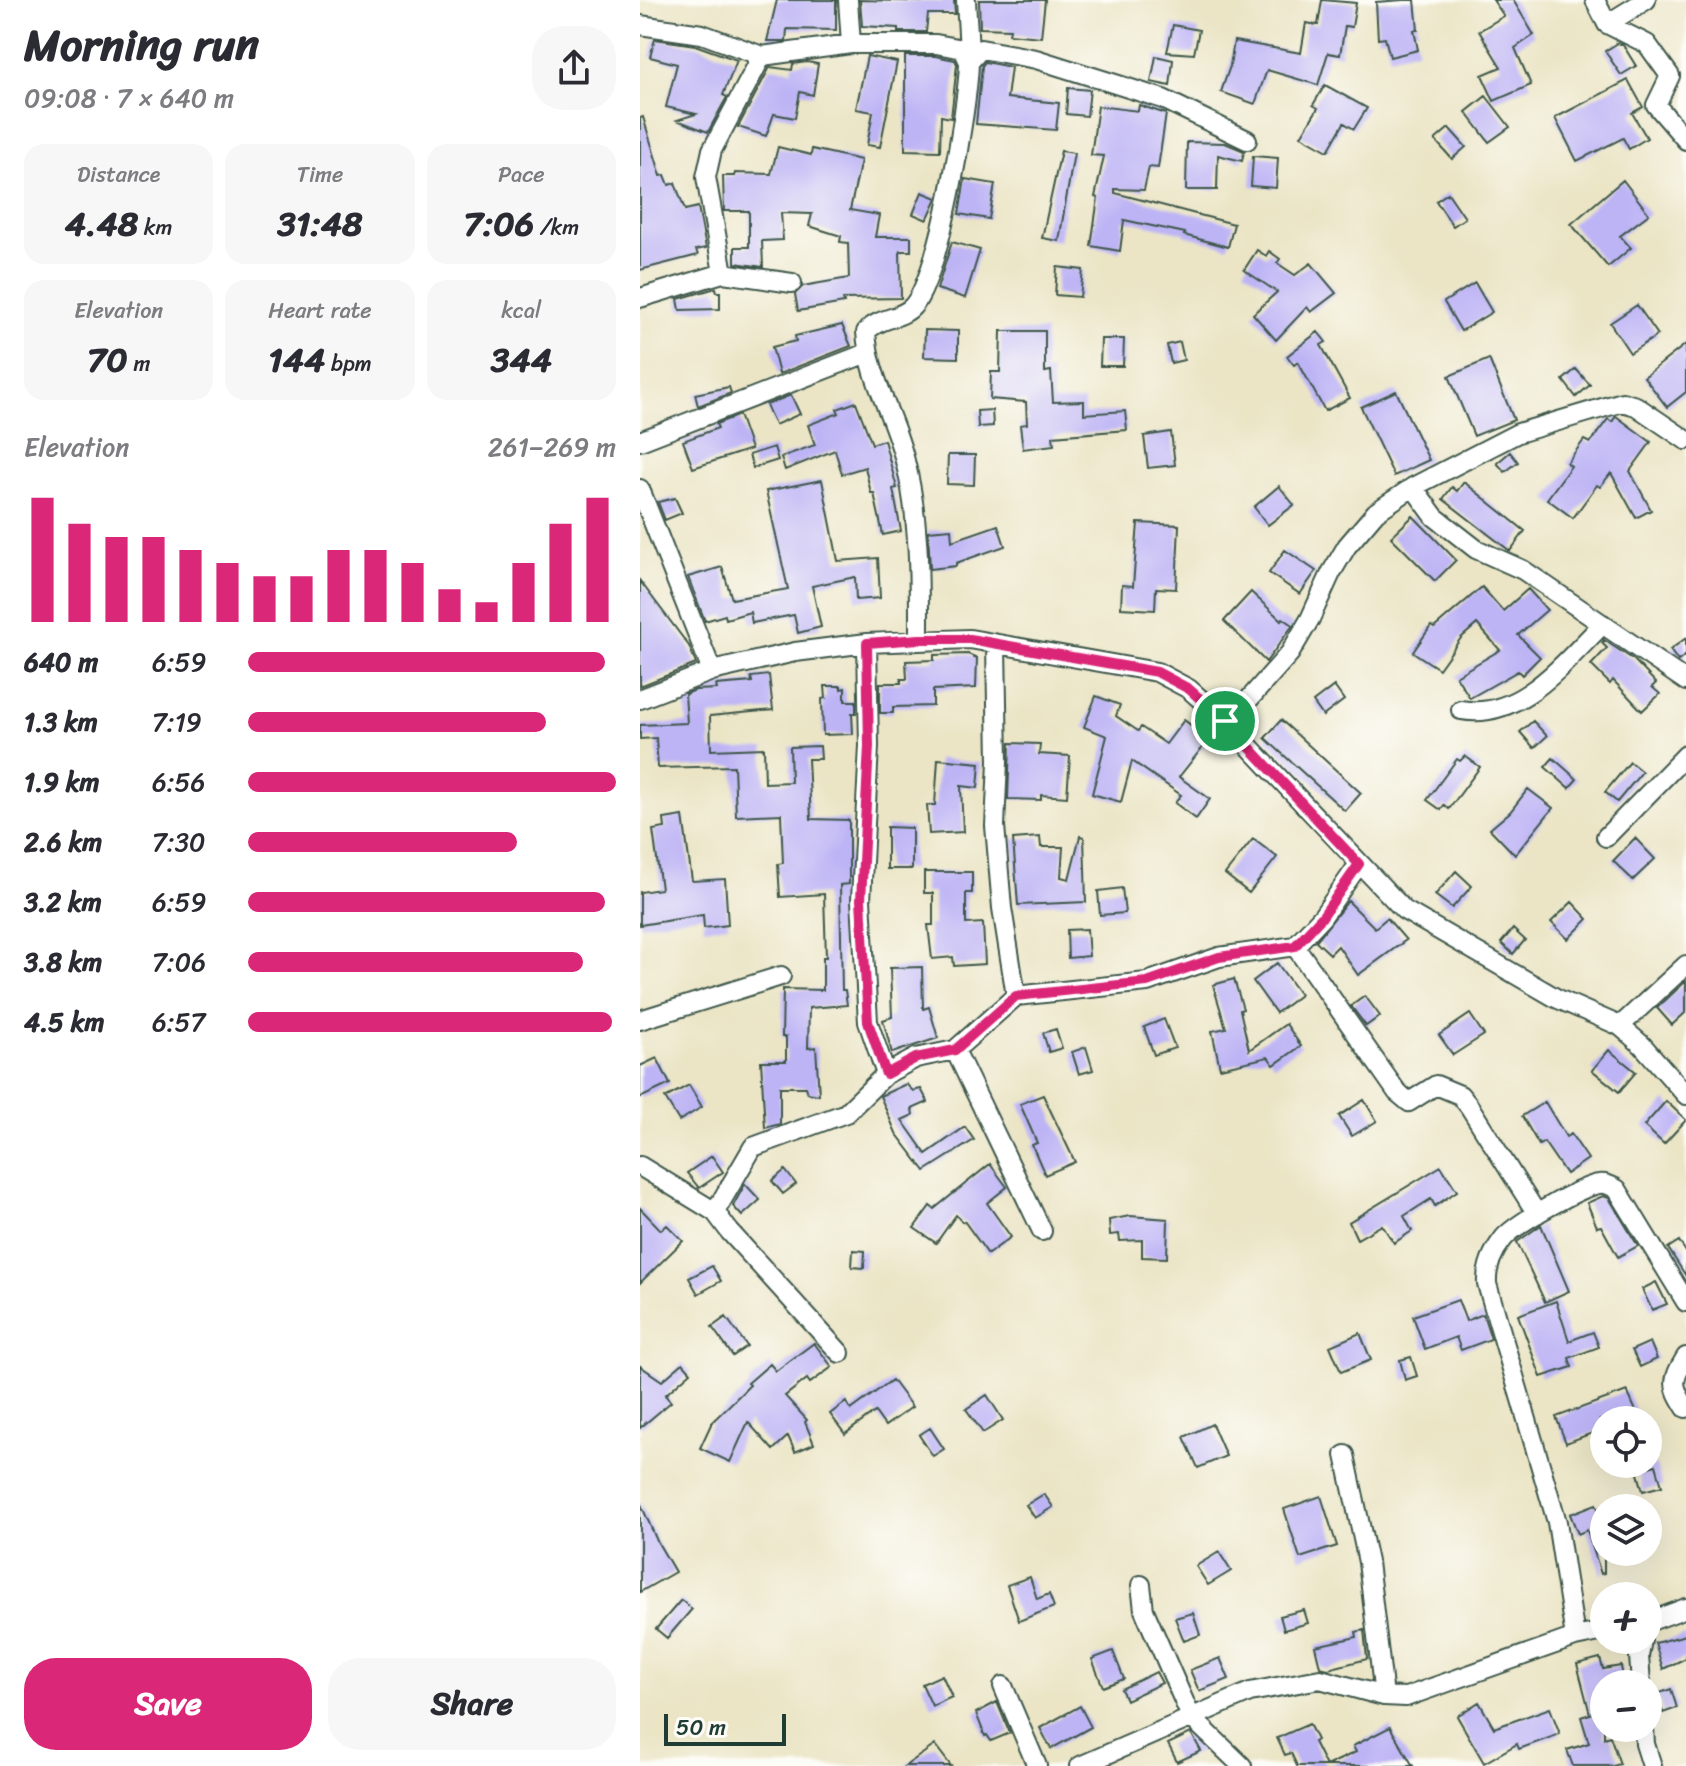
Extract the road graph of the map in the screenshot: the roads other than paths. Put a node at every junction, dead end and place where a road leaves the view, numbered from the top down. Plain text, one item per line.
1 (848, 0) edge
2 (966, 0) edge
3 (1595, 0) edge
4 (1646, 0) edge
5 (1607, 24) junction
6 (640, 25) edge
7 (851, 44) junction
8 (762, 56) junction
9 (969, 62) junction
10 (1247, 140) dead end
11 (1686, 140) edge
12 (723, 273) junction
13 (792, 283) dead end
14 (640, 298) edge
15 (867, 353) junction
16 (1686, 440) edge
17 (640, 441) edge
18 (1413, 487) junction
19 (640, 489) edge
20 (1603, 624) junction
21 (919, 639) junction
22 (867, 643) junction
23 (996, 645) junction
24 (712, 671) junction
25 (1686, 681) edge
26 (640, 699) edge
27 (1461, 710) dead end
28 (1225, 721) junction
29 (1686, 755) edge
30 (1606, 837) dead end
31 (1359, 864) junction
32 (1295, 946) junction
33 (1686, 965) edge
34 (781, 976) dead end
35 (1016, 996) junction
36 (640, 1020) edge
37 (1620, 1026) junction
38 (955, 1050) junction
39 (886, 1074) junction
40 (1686, 1095) edge
41 (640, 1166) edge
42 (715, 1212) junction
43 (1537, 1214) junction
44 (1042, 1231) dead end
45 (1686, 1302) edge
46 (840, 1353) dead end
47 (1686, 1357) edge
48 (1686, 1408) edge
49 (1345, 1455) dead end
50 (1141, 1585) dead end
51 (1686, 1608) edge
52 (1662, 1617) edge
53 (1590, 1634) edge
54 (1575, 1637) junction
55 (1003, 1686) dead end
56 (1384, 1696) junction
57 (1191, 1717) junction
58 (1645, 1742) edge
59 (1037, 1766) edge
60 (1080, 1766) edge
61 (1242, 1766) edge
62 (1652, 1766) edge

1 - 7 street
2 - 9 street
3 - 5 street
4 - 5 street
5 - 11 street
6 - 8 street
7 - 8 street
7 - 9 street
8 - 12 street
9 - 10 street
9 - 15 street
12 - 13 street
12 - 14 street
15 - 17 street
15 - 21 street
16 - 18 street
18 - 20 street
18 - 28 street
19 - 24 street
20 - 25 street
20 - 27 street
21 - 22 street
21 - 23 street
22 - 24 street
22 - 39 street
23 - 28 street
23 - 35 street
24 - 26 street
28 - 31 street
29 - 30 street
31 - 32 street
31 - 37 street
32 - 35 street
32 - 43 street
33 - 37 street
34 - 36 street
35 - 38 street
37 - 40 street
38 - 39 street
38 - 44 street
39 - 42 street
41 - 42 street
42 - 46 street
43 - 45 street
43 - 54 street
47 - 48 street
49 - 56 street
50 - 57 street
51 - 52 street
53 - 54 street
54 - 56 street
55 - 59 street
56 - 57 street
57 - 60 street
57 - 61 street
58 - 62 street

